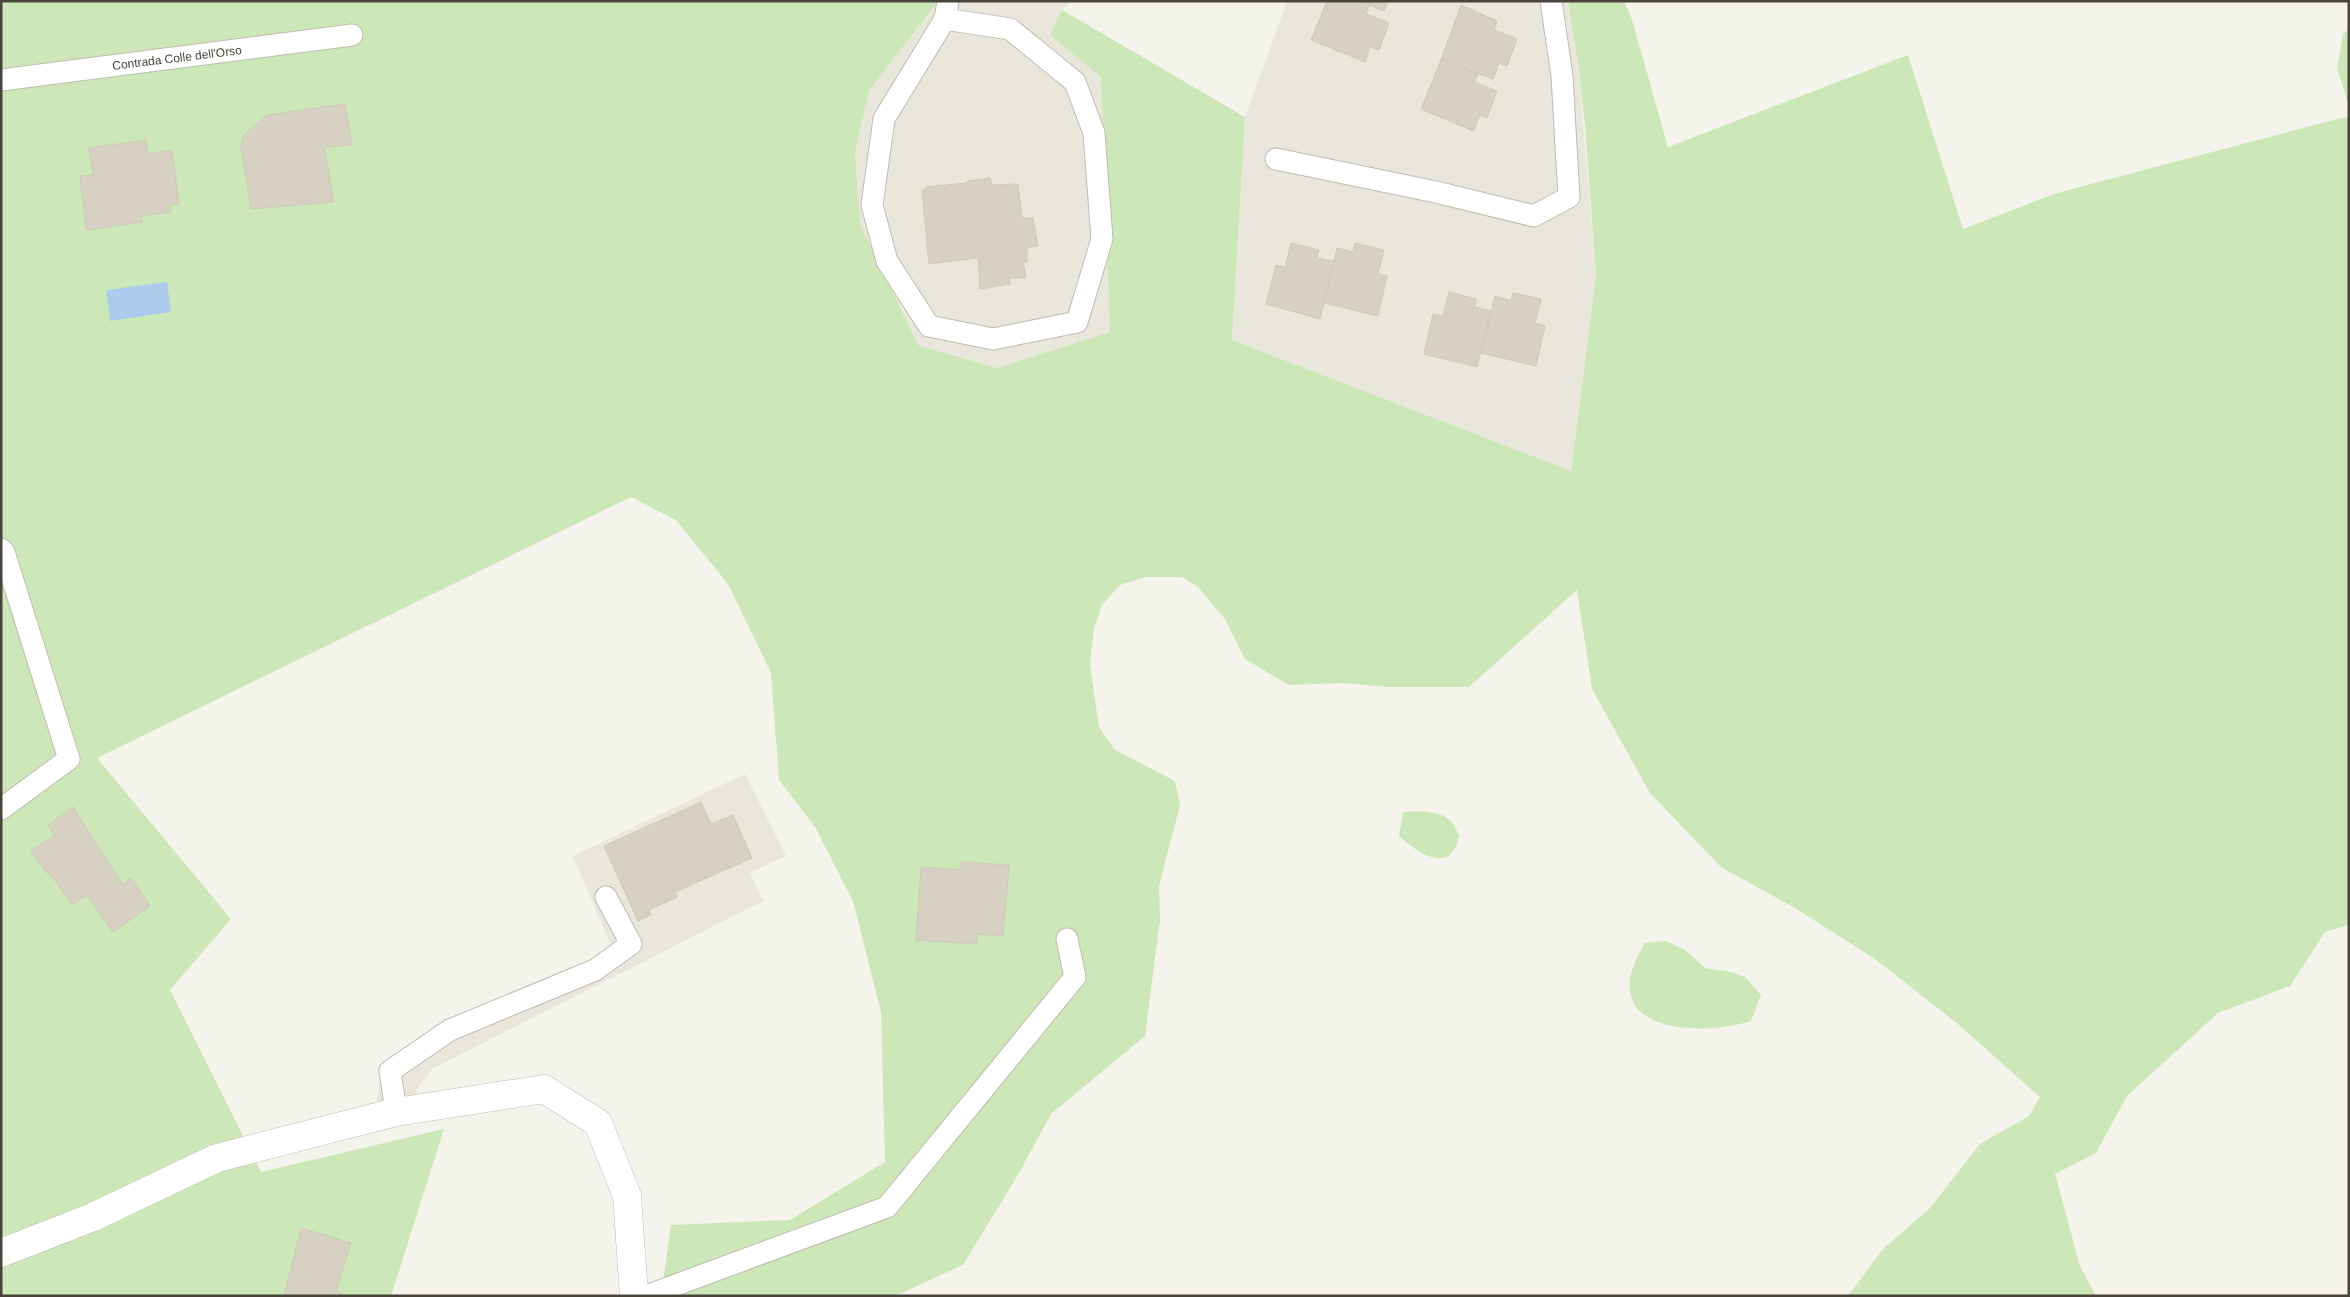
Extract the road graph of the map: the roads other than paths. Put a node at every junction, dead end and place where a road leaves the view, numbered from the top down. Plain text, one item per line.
1 (1551, 1) edge
2 (946, 10) edge
3 (352, 35) dead end
4 (1, 80) edge
5 (1276, 159) dead end
6 (1, 549) edge
7 (1, 809) edge
8 (606, 897) dead end
9 (1067, 940) dead end
10 (396, 1112) junction
11 (1, 1253) edge
12 (634, 1296) edge
13 (646, 1296) edge

1 - 5 lane
2 - 2 lane
3 - 4 lane, Contrada Colle dell'Orso
6 - 7 lane
8 - 10 lane
9 - 13 lane
10 - 11 street
10 - 12 street

